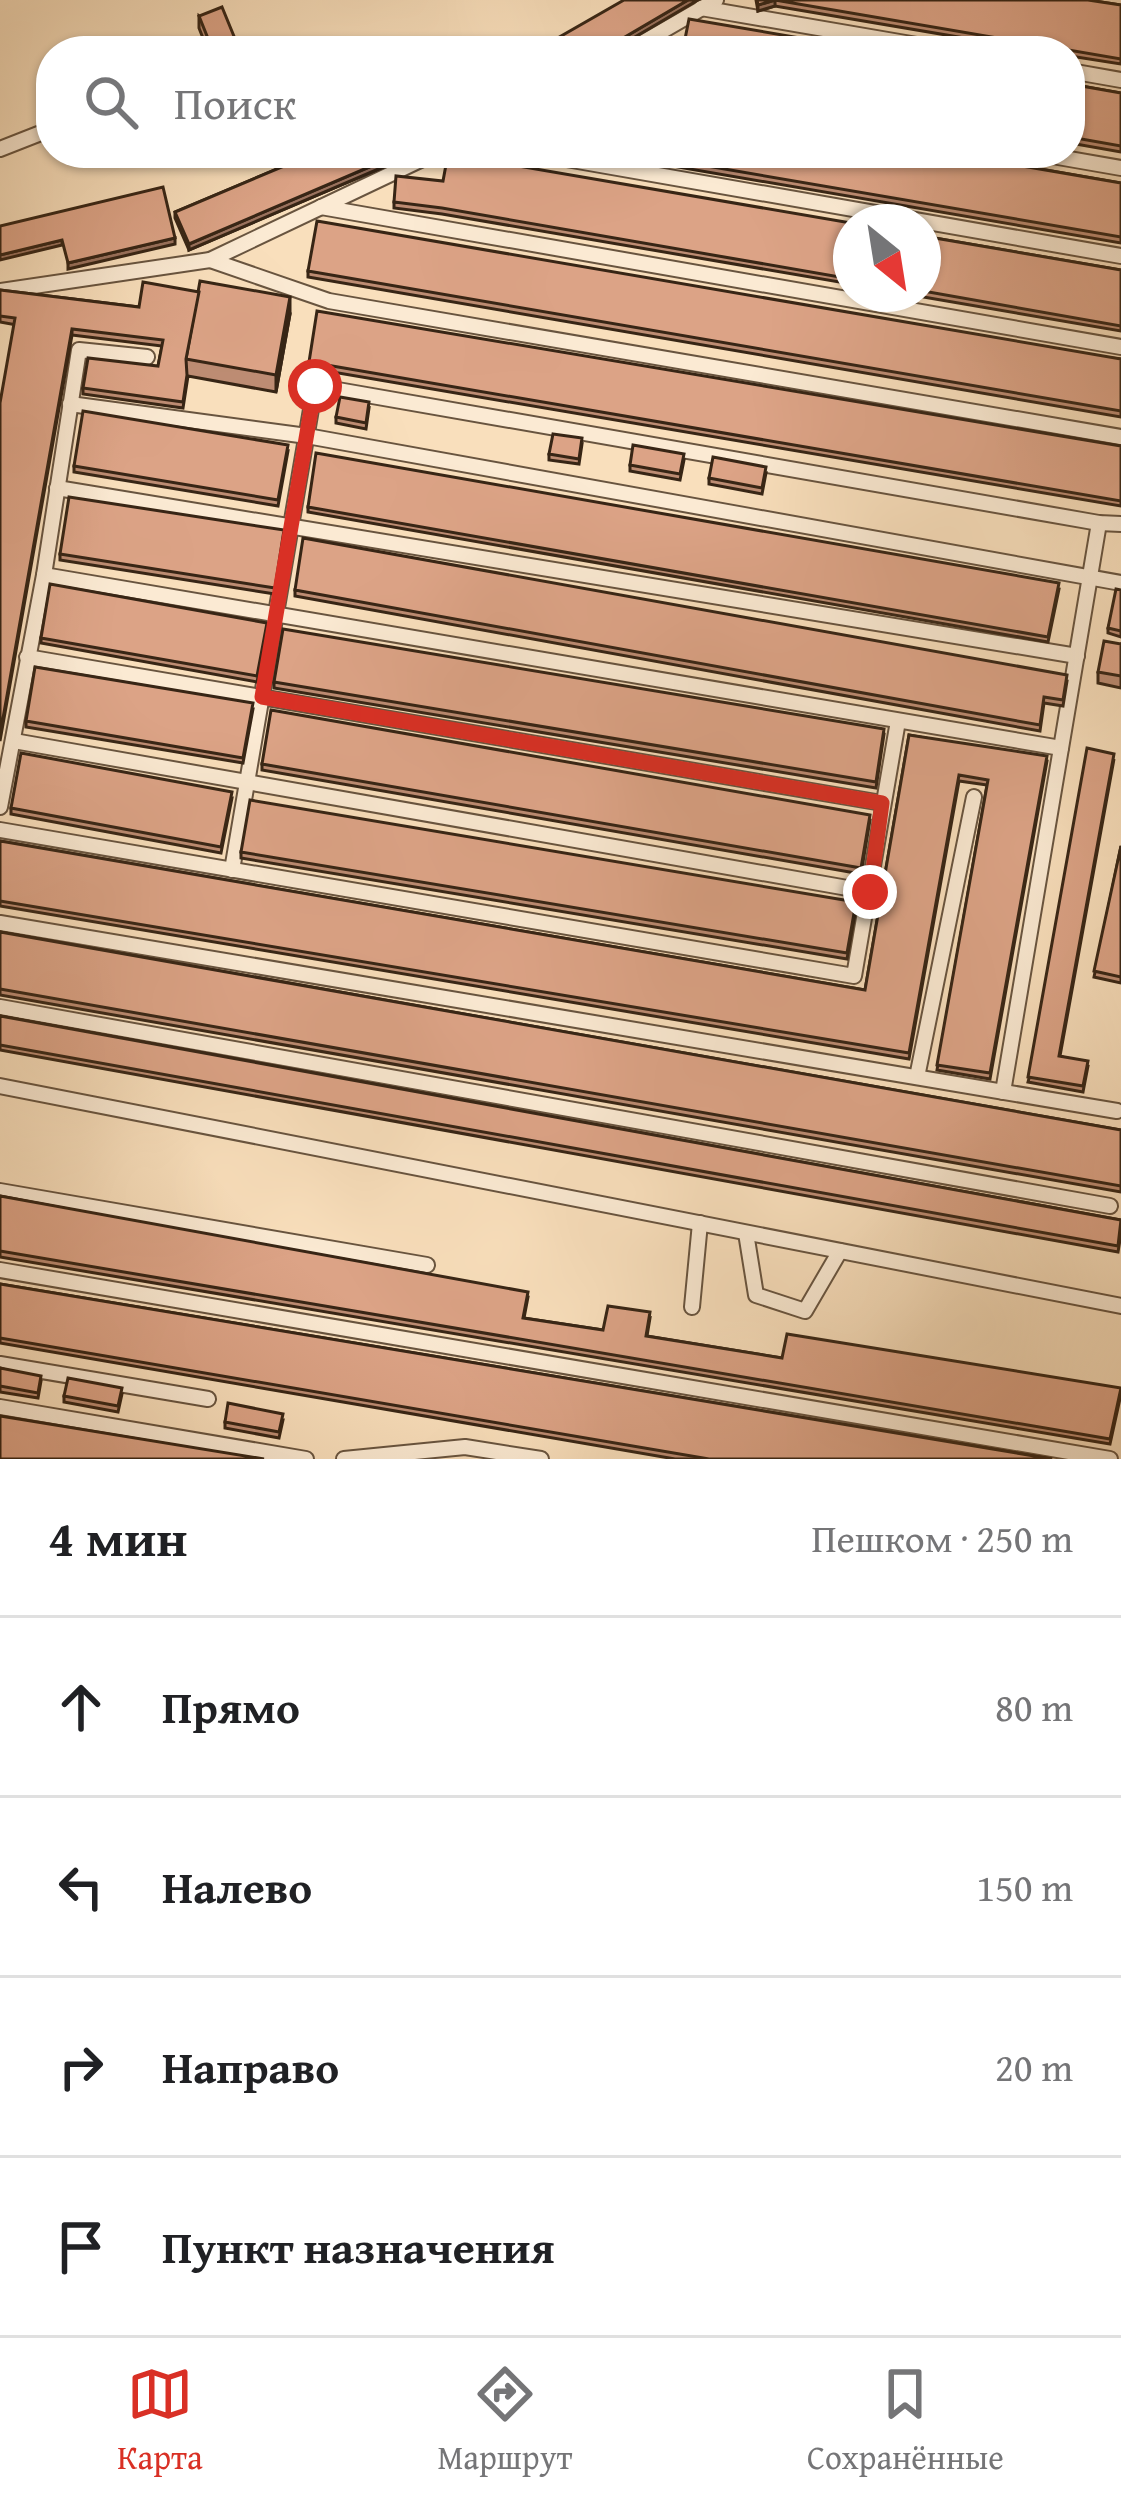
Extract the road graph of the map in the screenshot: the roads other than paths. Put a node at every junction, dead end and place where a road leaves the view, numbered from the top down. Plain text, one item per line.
1 (716, 0) edge
2 (701, 8) junction
3 (653, 36) edge
4 (864, 36) edge
5 (1085, 74) edge
6 (1121, 80) edge
7 (36, 135) edge
8 (0, 149) edge
9 (1085, 162) edge
10 (403, 168) edge
11 (618, 168) edge
12 (1121, 168) edge
13 (321, 207) junction
14 (1121, 256) edge
15 (210, 260) junction
16 (0, 291) edge
17 (1121, 347) edge
18 (147, 357) dead end
19 (70, 404) junction
20 (307, 436) junction
21 (1121, 437) edge
22 (57, 488) junction
23 (1099, 523) junction
24 (1121, 524) edge
25 (291, 527) junction
26 (44, 574) junction
27 (1090, 577) junction
28 (1121, 583) edge
29 (276, 614) junction
30 (27, 656) junction
31 (1077, 656) junction
32 (262, 697) junction
33 (898, 721) junction
34 (14, 741) junction
35 (1061, 748) junction
36 (247, 782) junction
37 (974, 797) dead end
38 (882, 803) junction
39 (0, 807) edge
40 (0, 830) edge
41 (232, 870) junction
42 (870, 892) junction
43 (0, 923) edge
44 (0, 1007) edge
45 (917, 1077) junction
46 (0, 1086) edge
47 (1003, 1092) junction
48 (1117, 1111) dead end
49 (0, 1191) edge
50 (1110, 1206) dead end
51 (700, 1223) junction
52 (746, 1233) junction
53 (840, 1251) junction
54 (427, 1265) dead end
55 (0, 1270) edge
56 (692, 1306) dead end
57 (1121, 1306) edge
58 (0, 1364) edge
59 (208, 1399) dead end
60 (0, 1407) edge
61 (306, 1459) edge
62 (344, 1459) edge
63 (541, 1459) edge
64 (1110, 1459) edge

1 - 2 lane
2 - 3 lane
2 - 4 lane
5 - 6 lane
7 - 8 lane
9 - 12 lane
10 - 13 lane
11 - 14 lane
13 - 15 lane
13 - 17 lane
15 - 16 lane
15 - 21 lane
18 - 19 lane
19 - 20 lane
19 - 22 lane
20 - 23 lane
20 - 25 lane
20 - 27 lane
22 - 25 lane
22 - 26 lane
23 - 24 lane
23 - 27 lane
25 - 29 lane
25 - 31 lane
26 - 29 lane
26 - 30 lane
27 - 28 lane
27 - 31 lane
29 - 32 lane
29 - 33 lane
30 - 32 lane
30 - 34 lane
31 - 35 lane
32 - 36 lane
32 - 38 lane
33 - 35 lane
33 - 38 lane
34 - 36 lane
34 - 39 lane
35 - 47 lane
36 - 41 lane
36 - 42 lane
37 - 45 lane
38 - 42 lane
40 - 41 lane
41 - 42 lane
43 - 45 lane
44 - 50 lane
45 - 47 lane
46 - 51 lane
47 - 48 lane
49 - 54 lane
51 - 52 lane
51 - 56 lane
52 - 53 lane
52 - 53 lane
53 - 57 lane
55 - 64 lane
58 - 59 lane
60 - 61 lane
62 - 63 lane

